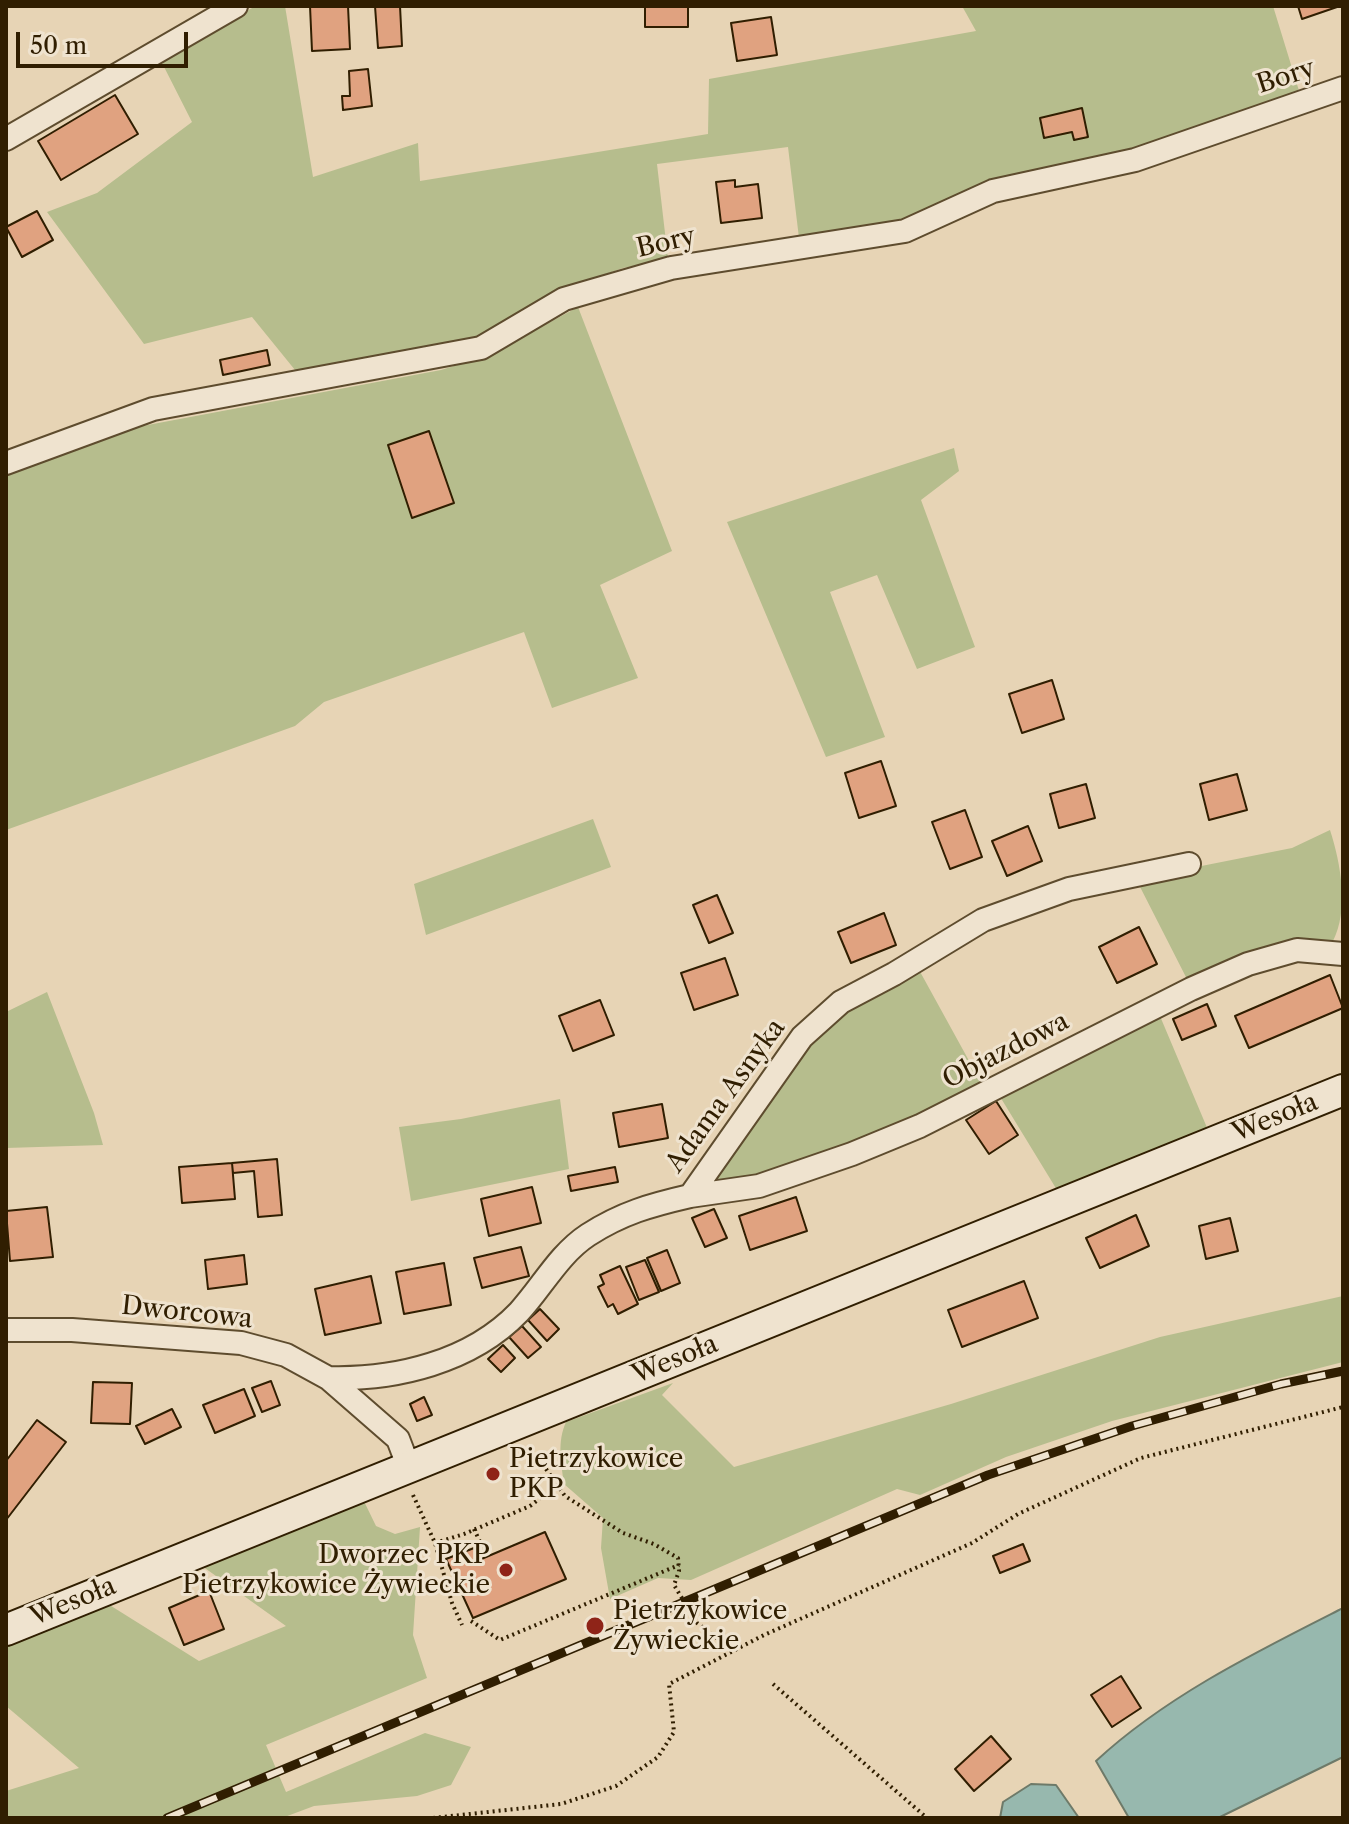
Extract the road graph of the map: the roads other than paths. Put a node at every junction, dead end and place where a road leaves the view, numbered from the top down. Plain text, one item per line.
1 (236, 6) edge
2 (1343, 88) edge
3 (6, 139) edge
4 (6, 463) edge
5 (1189, 864) dead end
6 (1343, 954) edge
7 (1343, 1090) edge
8 (690, 1196) junction
9 (6, 1330) edge
10 (328, 1378) junction
11 (411, 1481) junction
12 (6, 1630) edge

1 - 3 street
2 - 4 street, Bory
5 - 8 street, Adama Asnyka
6 - 8 street, Objazdowa
7 - 11 main road, Wesoła
8 - 10 street, Adama Asnyka
9 - 10 street, Dworcowa
10 - 11 street, Dworcowa
11 - 12 main road, Wesoła

